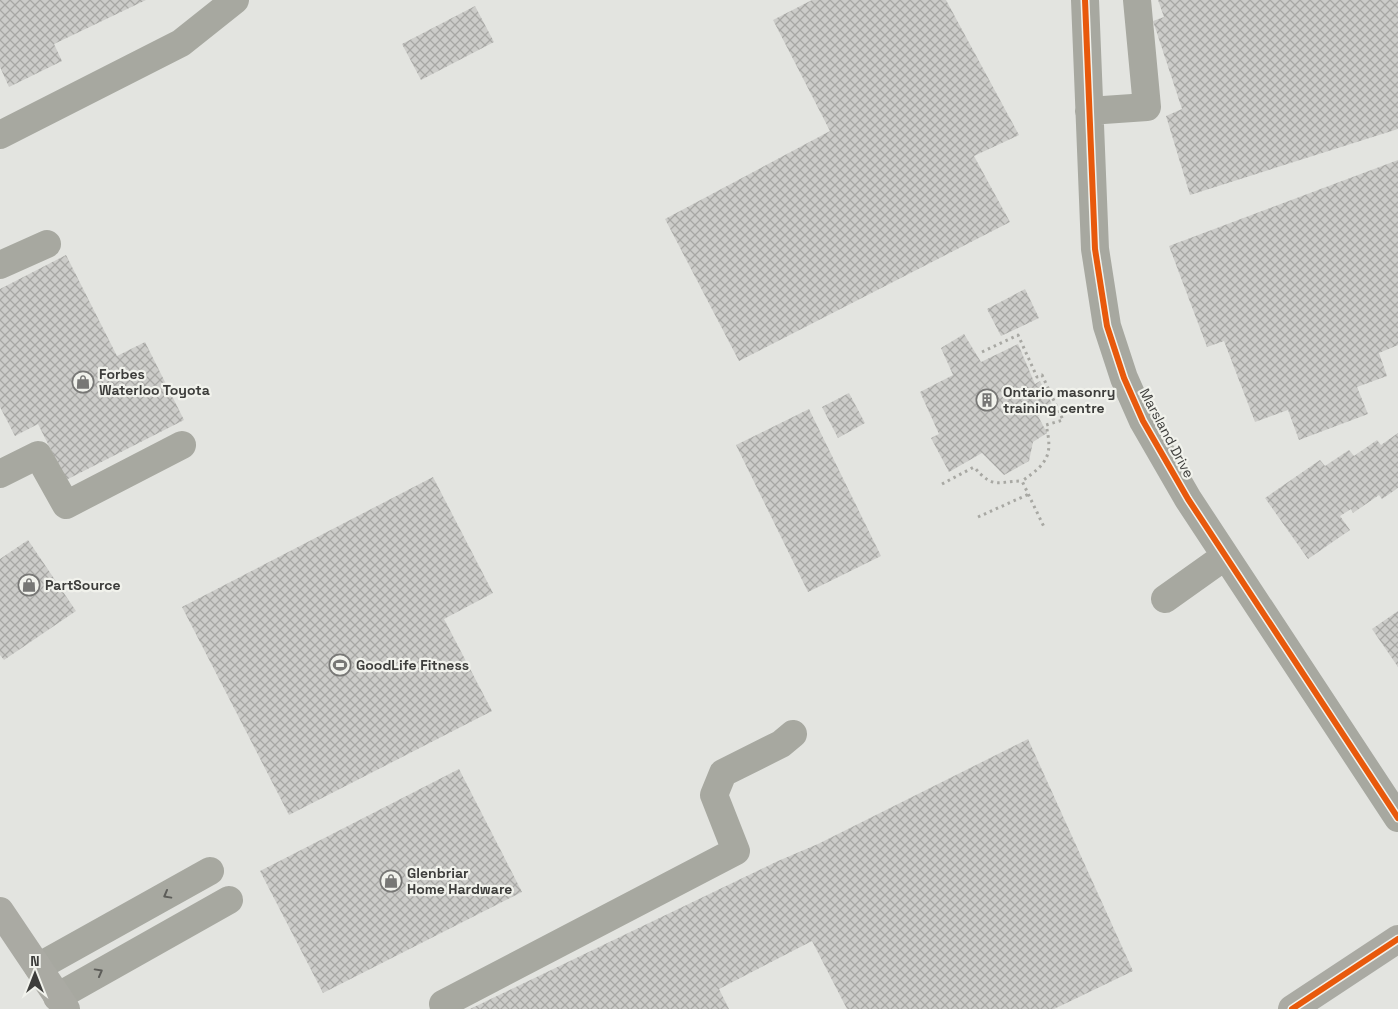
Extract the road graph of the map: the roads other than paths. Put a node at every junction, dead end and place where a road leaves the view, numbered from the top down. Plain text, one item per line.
1 (235, 0) edge
2 (1085, 0) edge
3 (1137, 0) edge
4 (1089, 111) junction
5 (0, 135) edge
6 (47, 244) dead end
7 (0, 265) edge
8 (182, 445) dead end
9 (4, 464) edge
10 (1224, 557) junction
11 (1165, 599) dead end
12 (793, 734) dead end
13 (1398, 818) edge
14 (210, 871) dead end
15 (229, 900) dead end
16 (0, 910) edge
17 (1398, 939) edge
18 (38, 967) junction
19 (61, 1003) edge
20 (443, 1004) dead end
21 (1292, 1009) edge

1 - 5 street
2 - 4 street, Marsland Drive
3 - 4 street
4 - 10 street, Marsland Drive
6 - 7 street
8 - 9 street
10 - 11 street
10 - 13 street, Marsland Drive
12 - 20 street
14 -> 18 street
19 -> 15 street
16 - 18 main road
17 - 21 main road
18 - 19 main road

